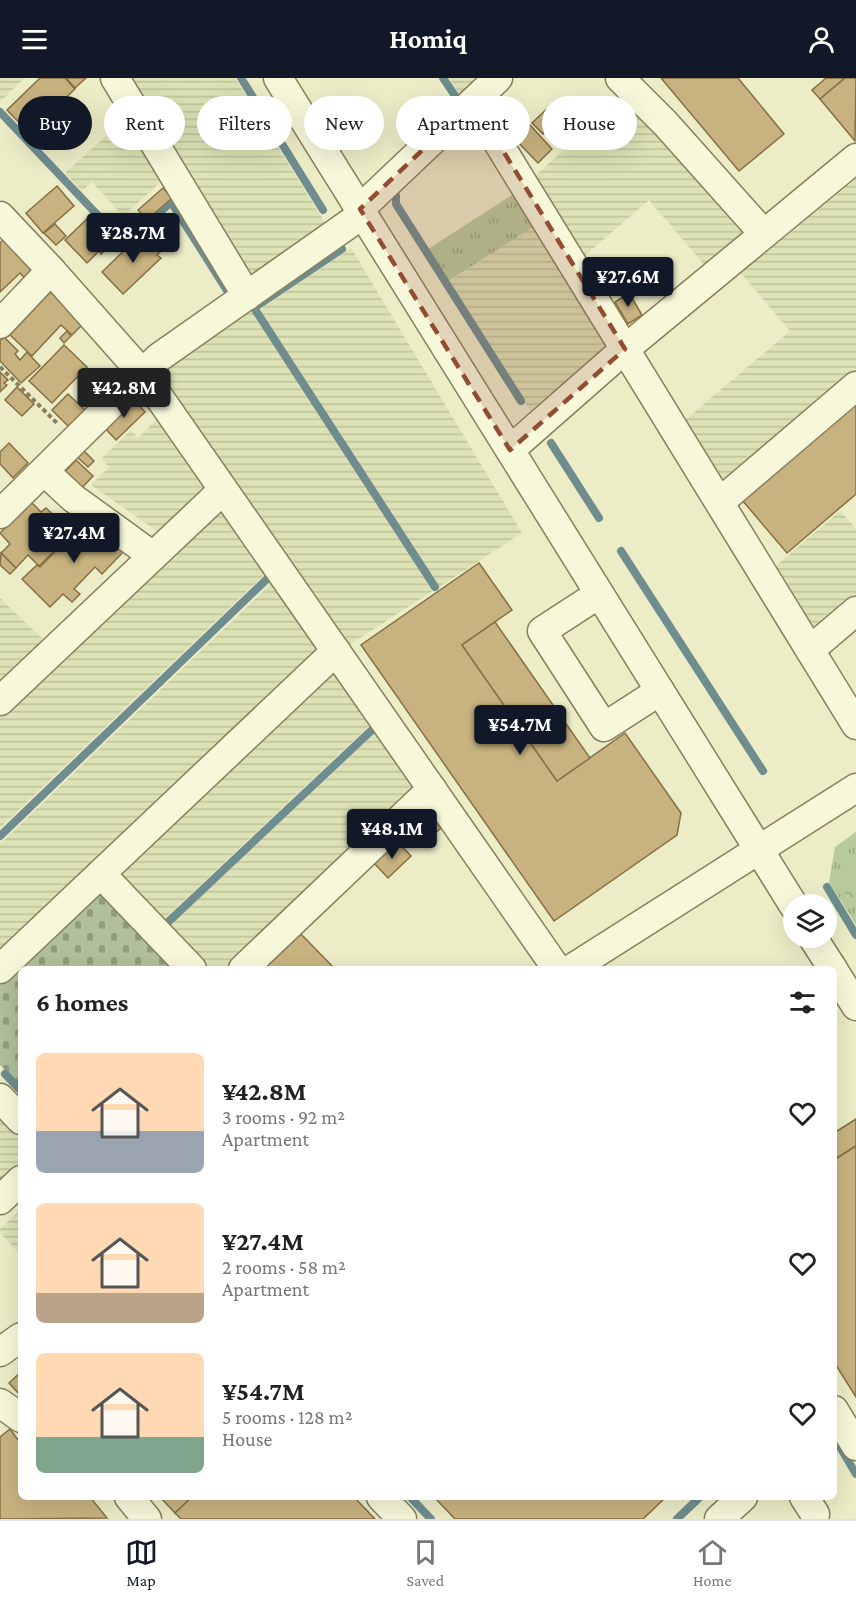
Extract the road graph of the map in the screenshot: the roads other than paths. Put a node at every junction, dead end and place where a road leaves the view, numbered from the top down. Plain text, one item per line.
1 (115, 78) edge
2 (278, 78) edge
3 (498, 78) edge
4 (620, 78) edge
5 (479, 96) edge
6 (424, 150) edge
7 (503, 150) edge
8 (856, 158) edge
9 (361, 212) junction
10 (0, 216) edge
11 (764, 234) junction
12 (51, 270) junction
13 (247, 296) junction
14 (0, 324) edge
15 (625, 349) junction
16 (142, 374) junction
17 (856, 386) edge
18 (510, 450) junction
19 (44, 471) junction
20 (223, 490) junction
21 (720, 502) junction
22 (0, 514) edge
23 (153, 556) junction
24 (599, 594) junction
25 (856, 611) edge
26 (336, 651) junction
27 (810, 651) junction
28 (660, 691) junction
29 (0, 701) edge
30 (856, 725) edge
31 (856, 788) edge
32 (432, 789) junction
33 (759, 851) junction
34 (101, 874) junction
35 (786, 894) edge
36 (819, 948) edge
37 (189, 966) edge
38 (246, 966) edge
39 (555, 966) edge
40 (576, 966) edge
41 (830, 966) edge
42 (0, 969) edge
43 (837, 976) edge
44 (856, 1006) edge
45 (0, 1098) edge
46 (18, 1117) edge
47 (18, 1183) edge
48 (0, 1200) edge
49 (18, 1339) edge
50 (0, 1352) edge
51 (0, 1403) edge
52 (837, 1415) edge
53 (18, 1416) edge
54 (856, 1446) edge
55 (384, 1500) edge
56 (740, 1500) edge
57 (402, 1519) edge
58 (720, 1519) edge

1 - 13 street
2 - 9 street
3 - 5 street
4 - 11 street
6 - 9 street
7 - 15 street
8 - 11 street
9 - 13 street
9 - 18 street
10 - 12 street
11 - 15 street
12 - 14 street
12 - 16 street
13 - 16 street
15 - 18 street
15 - 21 street
16 - 19 street
16 - 20 street
17 - 21 street
18 - 24 street
19 - 22 street
19 - 23 street
20 - 23 street
20 - 26 street
21 - 27 street
23 - 29 street
24 - 28 street
24 - 28 street
25 - 27 street
26 - 32 street
26 - 34 street
27 - 30 street
28 - 33 street
31 - 33 street
32 - 38 street
32 - 39 street
33 - 35 street
33 - 40 street
34 - 37 street
34 - 42 street
36 - 41 street
43 - 44 street
45 - 46 street
47 - 48 street
49 - 50 street
51 - 53 street
52 - 54 street
55 - 57 street
56 - 58 street

